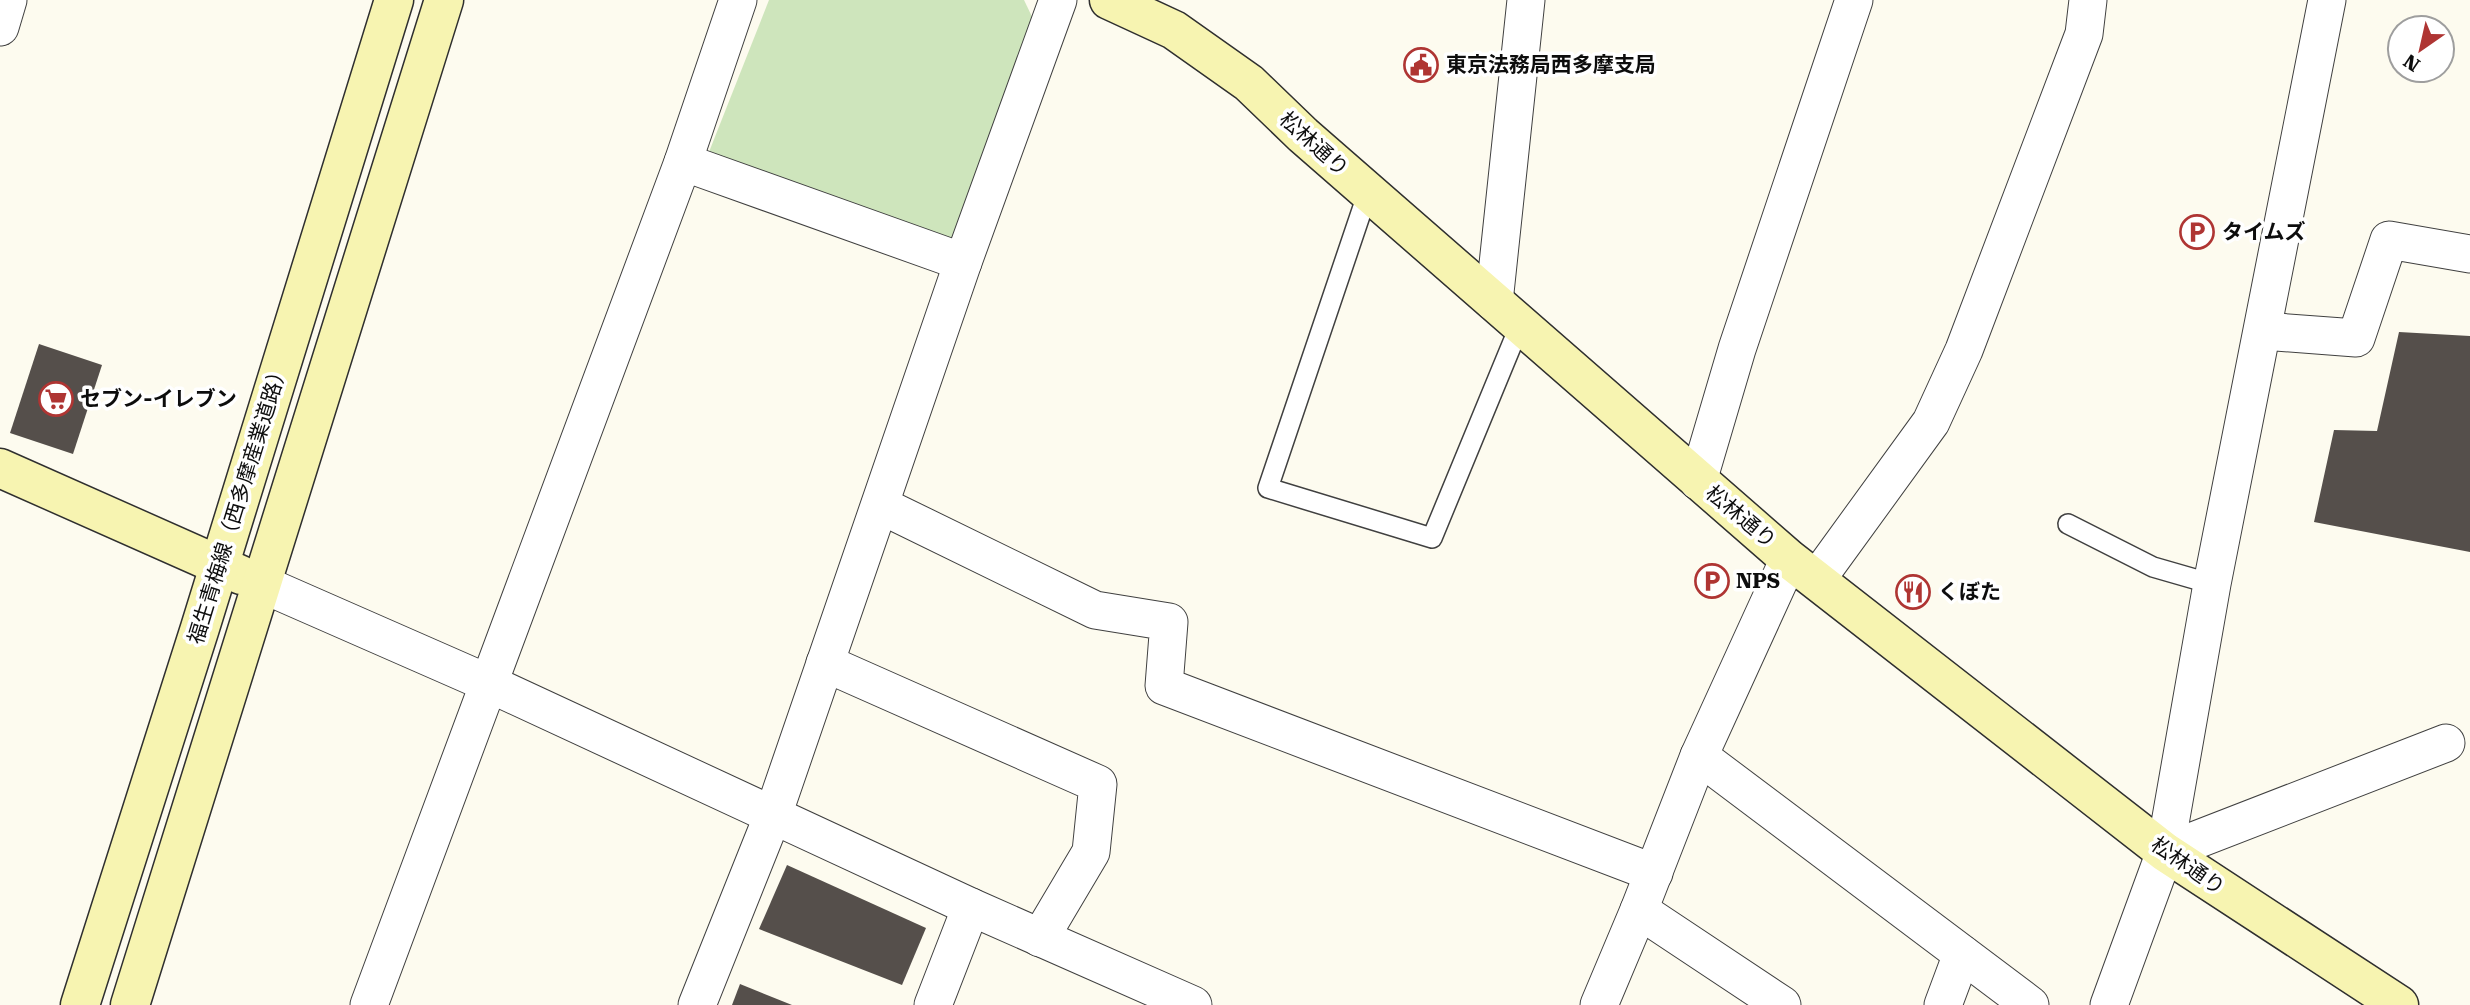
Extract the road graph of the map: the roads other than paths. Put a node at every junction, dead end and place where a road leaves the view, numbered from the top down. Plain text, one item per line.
1 (8, 0) edge
2 (394, 0) edge
3 (444, 0) edge
4 (738, 0) edge
5 (1058, 0) edge
6 (1109, 0) edge
7 (1526, 0) edge
8 (1854, 0) edge
9 (2088, 0) edge
10 (2327, 0) edge
11 (0, 27) edge
12 (683, 162) junction
13 (1368, 192) junction
14 (2470, 254) edge
15 (963, 262) junction
16 (1507, 313) junction
17 (2263, 331) junction
18 (0, 468) edge
19 (1698, 481) junction
20 (880, 505) junction
21 (2068, 524) dead end
22 (218, 566) junction
23 (1803, 569) junction
24 (262, 584) junction
25 (2212, 584) junction
26 (825, 663) junction
27 (490, 684) junction
28 (2446, 743) dead end
29 (1699, 756) junction
30 (773, 815) junction
31 (2165, 852) junction
32 (1654, 873) junction
33 (971, 907) junction
34 (1639, 910) junction
35 (1040, 937) junction
36 (1962, 954) junction
37 (1176, 1002) edge
38 (80, 1005) edge
39 (130, 1005) edge
40 (369, 1005) edge
41 (697, 1005) edge
42 (933, 1005) edge
43 (1599, 1005) edge
44 (1782, 1005) edge
45 (1943, 1005) edge
46 (2030, 1005) edge
47 (2109, 1005) edge
48 (2399, 1005) edge

1 - 11 street
2 - 22 main road, 福生青梅線（西多摩産業道路）
3 - 24 main road
4 - 12 street
5 - 15 street
6 - 13 main road, 松林通り
7 - 16 street
8 - 19 street
9 - 23 street
10 - 17 street
12 - 15 street
12 - 27 street
13 - 16 main road, 松林通り
13 - 16 lane
14 - 17 street
15 - 20 street
16 - 19 main road, 松林通り
17 - 25 street
18 - 22 main road
19 - 23 main road, 松林通り
20 - 26 street
20 - 32 street
21 - 25 lane
22 - 24 main road
22 - 38 main road, 福生青梅線（西多摩産業道路）
23 - 29 street
23 - 31 main road, 松林通り
24 - 27 street
24 - 39 main road
25 - 31 street
26 - 30 street
26 - 35 street
27 - 30 street
27 - 40 street
28 - 31 street
29 - 32 street
29 - 36 street
30 - 33 street
30 - 41 street
31 - 47 street
31 - 48 main road, 松林通り
32 - 34 street
33 - 35 street
33 - 42 street
34 - 43 street
34 - 44 street
35 - 37 street
36 - 45 street
36 - 46 street

